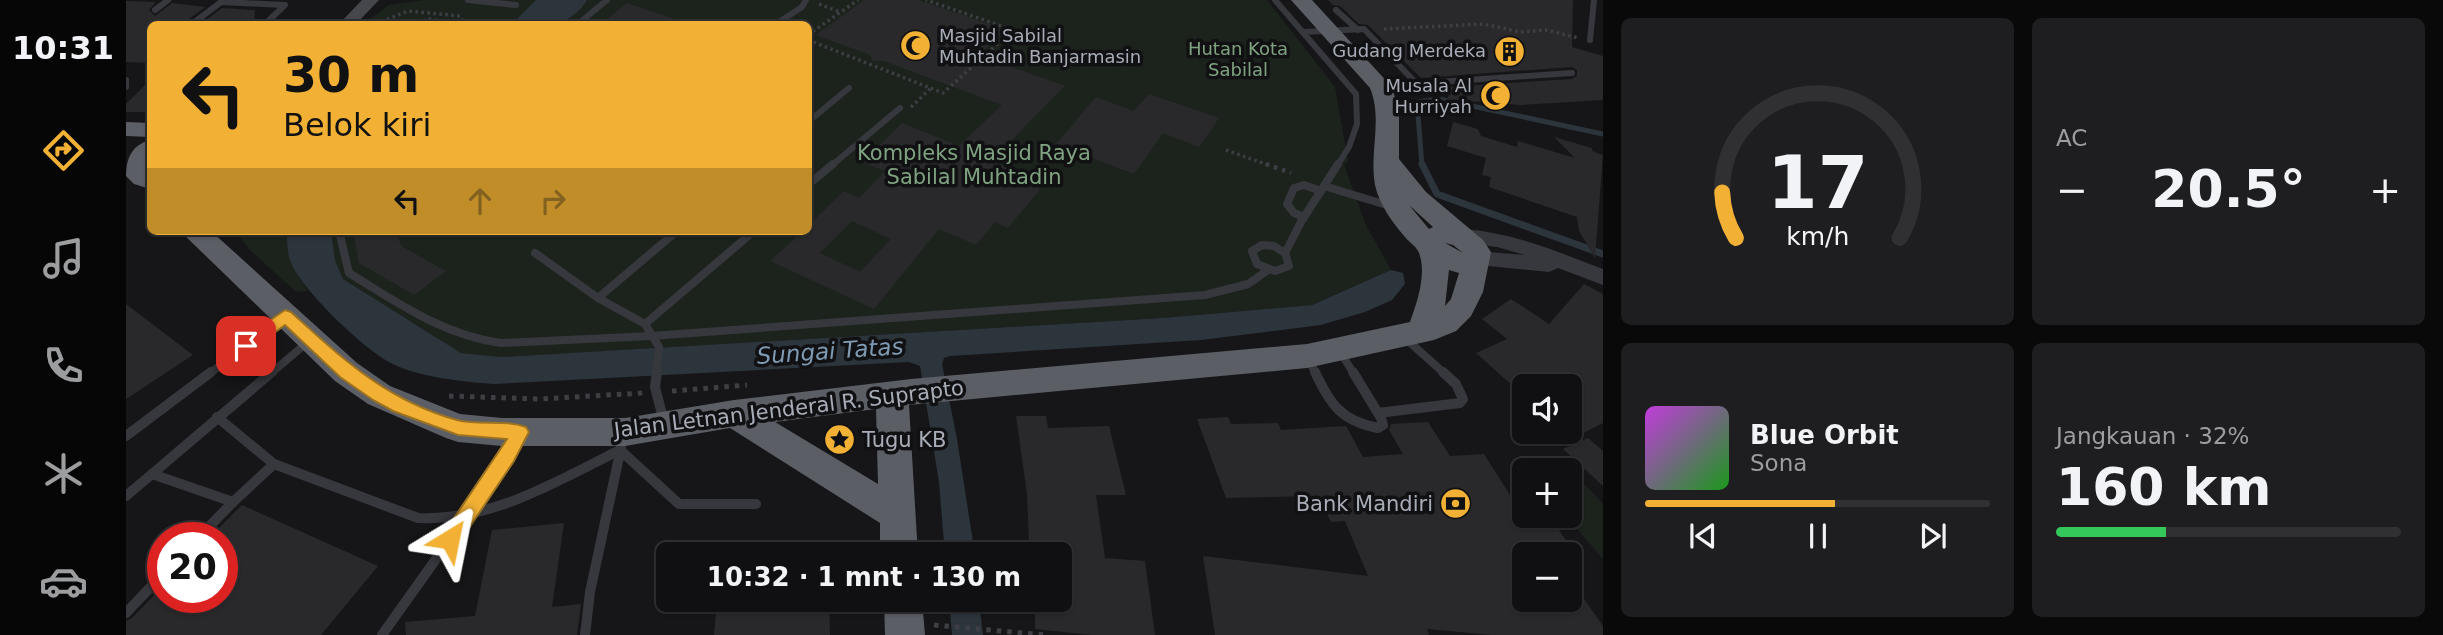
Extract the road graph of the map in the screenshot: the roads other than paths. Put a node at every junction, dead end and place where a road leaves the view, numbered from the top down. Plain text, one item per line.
1 (168, 0) edge
2 (371, 0) edge
3 (468, 0) edge
4 (607, 0) edge
5 (806, 0) edge
6 (1275, 0) edge
7 (1301, 0) edge
8 (222, 1) edge
9 (1594, 1) edge
10 (288, 3) edge
11 (516, 5) dead end
12 (1603, 5) edge
13 (155, 10) dead end
14 (1333, 20) junction
15 (196, 21) edge
16 (267, 21) edge
17 (350, 21) edge
18 (582, 21) edge
19 (781, 21) edge
20 (1361, 29) junction
21 (1303, 32) junction
22 (1590, 40) road end
23 (1572, 73) dead end
24 (126, 80) edge
25 (1415, 82) junction
26 (1394, 85) junction
27 (126, 87) edge
28 (849, 88) dead end
29 (903, 110) road end
30 (812, 119) edge
31 (126, 129) edge
32 (147, 130) edge
33 (147, 151) edge
34 (1388, 159) junction
35 (140, 177) edge
36 (812, 182) edge
37 (1323, 188) junction
38 (1398, 209) junction
39 (1304, 217) junction
40 (340, 235) edge
41 (672, 235) edge
42 (749, 235) edge
43 (206, 238) edge
44 (1432, 247) junction
45 (1468, 248) junction
46 (535, 253) dead end
47 (1285, 253) junction
48 (1268, 270) junction
49 (1603, 277) edge
50 (597, 298) junction
51 (285, 316) junction
52 (645, 324) junction
53 (1411, 333) junction
54 (651, 336) junction
55 (311, 340) junction
56 (1339, 349) junction
57 (1307, 356) junction
58 (901, 394) junction
59 (1378, 413) junction
60 (734, 414) junction
61 (217, 417) junction
62 (665, 428) junction
63 (520, 432) junction
64 (126, 436) edge
65 (623, 441) junction
66 (274, 464) junction
67 (152, 474) junction
68 (126, 496) edge
69 (233, 502) junction
70 (756, 504) dead end
71 (896, 514) junction
72 (466, 517) junction
73 (214, 522) edge
74 (898, 542) edge
75 (147, 590) edge
76 (126, 612) edge
77 (904, 612) edge
78 (382, 635) edge
79 (585, 635) edge
80 (905, 635) edge

1 - 13 lane
2 - 17 main road
3 - 11 lane
4 - 18 lane
5 - 19 lane
6 - 21 lane
7 - 14 highway
8 - 10 lane
8 - 15 lane
9 - 12 lane
9 - 22 lane
10 - 16 lane
14 - 20 lane
14 - 20 lane
14 - 21 lane
14 - 26 highway
20 - 25 lane
21 - 37 lane
23 - 25 lane
24 - 27 lane
25 - 26 lane
26 - 34 highway
28 - 30 lane
29 - 36 lane
31 - 32 highway
33 - 35 highway
34 - 38 highway
34 - 45 highway
37 - 38 lane
37 - 39 lane
37 - 39 lane
38 - 44 highway
39 - 47 lane
40 - 54 lane
41 - 50 lane
42 - 52 lane
43 - 51 highway, Jalan Letnan Jenderal R. Suprapto
44 - 45 highway
44 - 53 highway
45 - 49 street
45 - 53 highway, Jalan Letnan Jenderal R. Suprapto
46 - 50 lane
47 - 48 lane
47 - 48 lane
48 - 54 lane
50 - 52 lane
51 - 55 highway, Jalan Letnan Jenderal R. Suprapto
51 - 64 lane
52 - 54 lane
53 - 56 highway, Jalan Letnan Jenderal R. Suprapto
53 - 59 lane
54 - 62 lane
55 - 61 lane
55 - 63 highway, Jalan Letnan Jenderal R. Suprapto
56 - 57 highway, Jalan Letnan Jenderal R. Suprapto
56 - 59 lane
57 - 58 highway, Jalan Letnan Jenderal R. Suprapto
57 - 59 lane
58 - 60 highway, Jalan Letnan Jenderal R. Suprapto
58 - 71 highway
60 - 62 highway, Jalan Letnan Jenderal R. Suprapto
60 - 71 highway
61 - 66 lane
61 - 67 lane
62 - 65 highway, Jalan Letnan Jenderal R. Suprapto
63 - 65 highway, Jalan Letnan Jenderal R. Suprapto
63 - 72 lane
65 - 70 lane
65 - 72 lane
65 - 79 lane
66 - 69 lane
66 - 72 lane
67 - 68 lane
67 - 69 lane
69 - 73 lane
71 - 74 highway
72 - 78 lane
75 - 76 lane
77 - 80 highway

